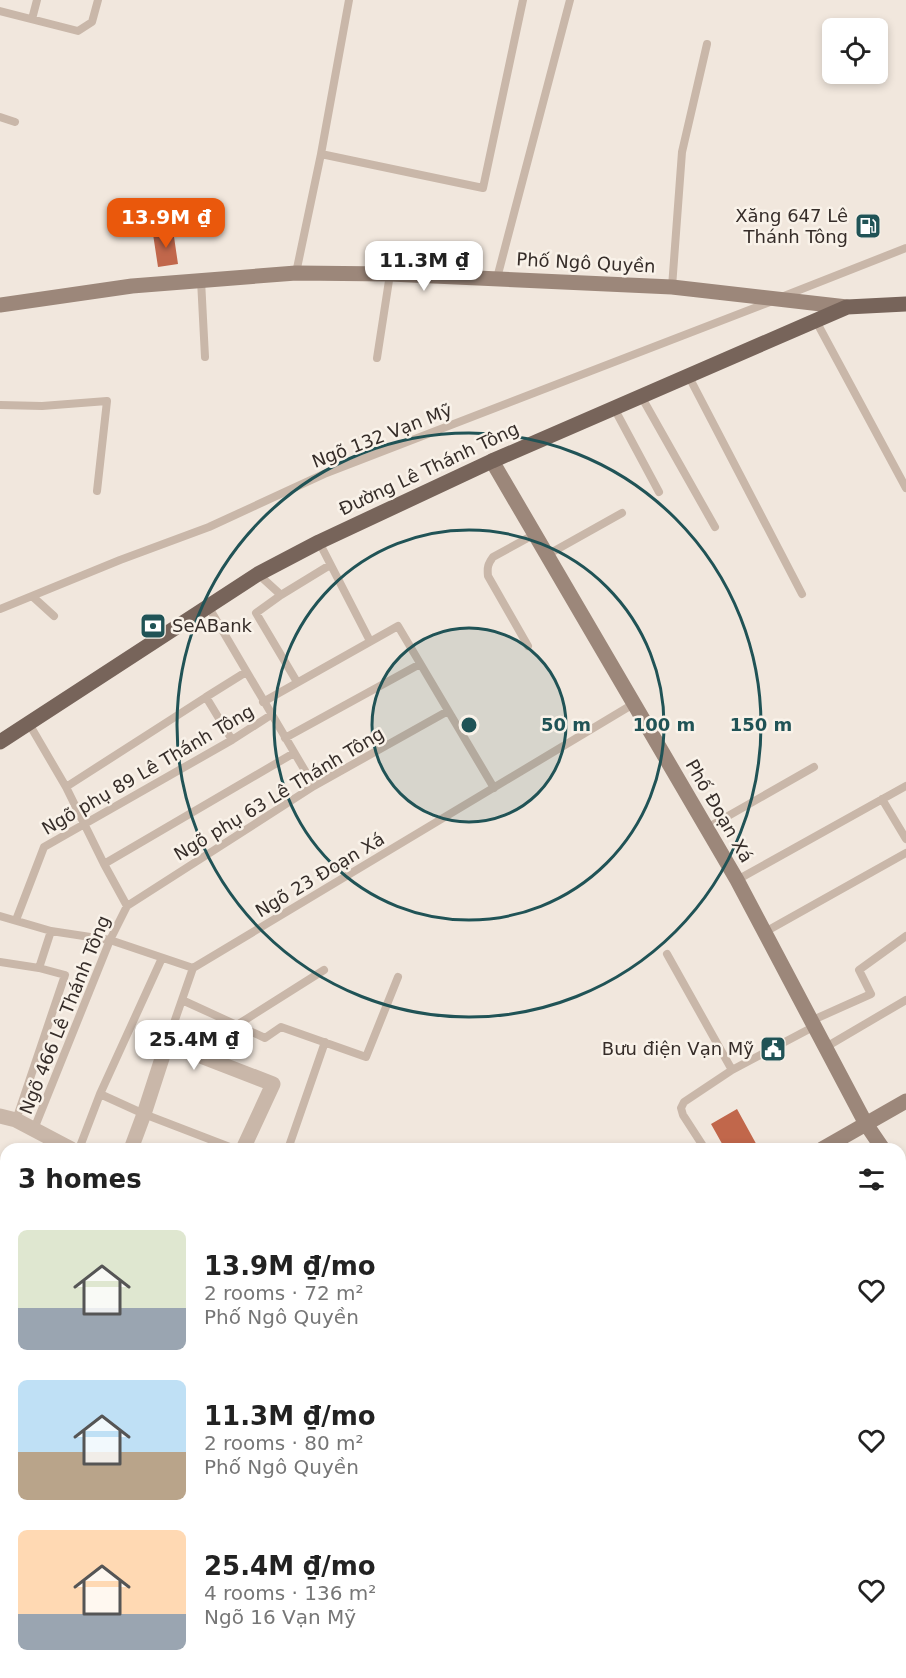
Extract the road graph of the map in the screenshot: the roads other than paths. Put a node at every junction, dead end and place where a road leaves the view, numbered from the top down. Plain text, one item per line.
1 (37, 0) edge
2 (98, 0) edge
3 (349, 0) edge
4 (523, 0) edge
5 (570, 0) edge
6 (0, 11) edge
7 (32, 19) junction
8 (706, 45) dead end
9 (0, 117) edge
10 (15, 122) dead end
11 (321, 154) junction
12 (906, 248) edge
13 (296, 273) junction
14 (390, 274) junction
15 (497, 278) junction
16 (201, 280) junction
17 (672, 287) junction
18 (778, 299) junction
19 (906, 304) edge
20 (0, 305) edge
21 (847, 307) junction
22 (815, 320) junction
23 (205, 357) dead end
24 (377, 358) dead end
25 (688, 375) junction
26 (641, 396) junction
27 (0, 405) edge
28 (614, 408) junction
29 (492, 461) junction
30 (906, 488) edge
31 (98, 491) dead end
32 (659, 492) dead end
33 (622, 513) dead end
34 (715, 527) dead end
35 (535, 534) junction
36 (319, 542) junction
37 (547, 555) junction
38 (330, 565) junction
39 (258, 574) junction
40 (802, 594) dead end
41 (281, 595) junction
42 (32, 596) junction
43 (208, 606) junction
44 (0, 609) edge
45 (54, 616) dead end
46 (370, 641) junction
47 (528, 646) dead end
48 (420, 664) junction
49 (246, 672) junction
50 (297, 682) junction
51 (206, 697) junction
52 (263, 702) junction
53 (635, 703) junction
54 (448, 711) junction
55 (271, 715) junction
56 (28, 722) junction
57 (285, 738) junction
58 (232, 740) junction
59 (0, 741) edge
60 (294, 753) junction
61 (813, 767) dead end
62 (314, 786) junction
63 (906, 786) edge
64 (66, 787) junction
65 (494, 788) junction
66 (882, 799) junction
67 (84, 825) junction
68 (706, 828) junction
69 (906, 839) edge
70 (906, 853) edge
71 (104, 864) junction
72 (737, 880) junction
73 (127, 906) junction
74 (0, 916) edge
75 (16, 920) junction
76 (51, 931) junction
77 (765, 932) junction
78 (906, 936) edge
79 (110, 940) junction
80 (667, 954) dead end
81 (162, 958) junction
82 (0, 963) edge
83 (39, 968) junction
84 (193, 968) junction
85 (324, 970) dead end
86 (398, 977) dead end
87 (182, 1000) junction
88 (906, 1000) edge
89 (814, 1023) junction
90 (237, 1025) junction
91 (167, 1042) junction
92 (325, 1042) junction
93 (826, 1047) junction
94 (732, 1070) junction
95 (100, 1094) junction
96 (906, 1101) edge
97 (144, 1114) junction
98 (0, 1116) edge
99 (16, 1120) junction
100 (867, 1124) junction
101 (34, 1129) junction
102 (60, 1143) edge
103 (81, 1143) edge
104 (133, 1143) edge
105 (219, 1143) edge
106 (246, 1143) edge
107 (290, 1143) edge
108 (701, 1143) edge
109 (833, 1143) edge
110 (879, 1143) edge

1 - 7 lane
2 - 7 lane
3 - 11 lane
4 - 11 lane
5 - 15 lane
6 - 7 lane
8 - 17 lane
9 - 10 lane
11 - 13 lane
12 - 18 lane, Ngõ 132 Vạn Mỹ
13 - 14 street, Phố Ngô Quyền
13 - 16 street, Phố Ngô Quyền
14 - 15 street, Phố Ngô Quyền
14 - 24 lane
15 - 17 street, Phố Ngô Quyền
16 - 20 street, Phố Ngô Quyền
16 - 23 lane
17 - 18 street, Phố Ngô Quyền
18 - 21 street, Phố Ngô Quyền
18 - 42 lane, Ngõ 132 Vạn Mỹ
19 - 21 main road, Đường Lê Thánh Tông
21 - 22 main road, Đường Lê Thánh Tông
22 - 25 main road, Đường Lê Thánh Tông
22 - 30 lane
25 - 26 main road, Đường Lê Thánh Tông
25 - 40 lane
26 - 28 main road, Đường Lê Thánh Tông
26 - 34 lane
27 - 31 lane
28 - 29 main road, Đường Lê Thánh Tông
28 - 32 lane
29 - 35 street, Phố Đoạn Xá
29 - 36 main road, Đường Lê Thánh Tông
33 - 37 lane
35 - 37 street, Phố Đoạn Xá
35 - 47 lane
36 - 38 lane
36 - 39 main road, Đường Lê Thánh Tông
37 - 53 street, Phố Đoạn Xá
38 - 41 lane
38 - 46 lane
39 - 41 lane
39 - 43 main road, Đường Lê Thánh Tông
41 - 50 lane
42 - 44 lane, Ngõ 132 Vạn Mỹ
42 - 45 lane
43 - 49 lane
43 - 56 main road, Đường Lê Thánh Tông
46 - 48 lane, Ngõ phụ 89 Lê Thánh Tông
46 - 50 lane, Ngõ phụ 89 Lê Thánh Tông
48 - 54 lane, Ngõ phụ 89 Lê Thánh Tông
48 - 57 lane
49 - 51 lane
49 - 52 lane
50 - 52 lane, Ngõ phụ 89 Lê Thánh Tông
51 - 58 lane
51 - 64 lane
52 - 55 lane
53 - 65 lane, Ngõ 23 Đoạn Xá
53 - 68 street, Phố Đoạn Xá
54 - 62 lane, Ngõ phụ 63 Lê Thánh Tông
54 - 65 lane, Ngõ phụ 89 Lê Thánh Tông
55 - 57 lane
55 - 58 lane, Ngõ phụ 89 Lê Thánh Tông
56 - 59 main road, Đường Lê Thánh Tông
56 - 64 lane, Ngõ 466 Lê Thánh Tông
57 - 60 lane
58 - 67 lane, Ngõ phụ 89 Lê Thánh Tông
60 - 62 lane
60 - 71 lane
61 - 68 lane
62 - 73 lane, Ngõ phụ 63 Lê Thánh Tông
63 - 66 lane
64 - 67 lane, Ngõ 466 Lê Thánh Tông
65 - 84 lane, Ngõ 23 Đoạn Xá
66 - 69 lane
66 - 72 lane
67 - 71 lane, Ngõ 466 Lê Thánh Tông
67 - 75 lane, Ngõ phụ 89 Lê Thánh Tông
68 - 72 street, Phố Đoạn Xá
70 - 77 lane
71 - 73 lane, Ngõ 466 Lê Thánh Tông
72 - 77 street, Phố Đoạn Xá
73 - 79 lane, Ngõ 466 Lê Thánh Tông
74 - 75 lane
75 - 76 lane
76 - 79 lane
76 - 83 lane
77 - 89 street, Phố Đoạn Xá
78 - 89 lane
79 - 81 lane
79 - 101 lane, Ngõ 466 Lê Thánh Tông
80 - 94 lane
81 - 84 lane
81 - 95 lane
82 - 83 lane
83 - 99 lane
84 - 87 lane
85 - 90 lane
86 - 92 lane
87 - 90 lane
87 - 91 lane
88 - 93 lane
89 - 93 street, Phố Đoạn Xá
89 - 94 lane
90 - 92 lane
91 - 97 street
91 - 106 street
92 - 107 lane
93 - 100 street, Phố Đoạn Xá
94 - 108 lane
95 - 97 lane
95 - 103 lane
96 - 100 street
97 - 104 street
97 - 105 lane
98 - 99 street
99 - 101 street
100 - 109 street
100 - 110 street, Phố Đoạn Xá
101 - 102 street

